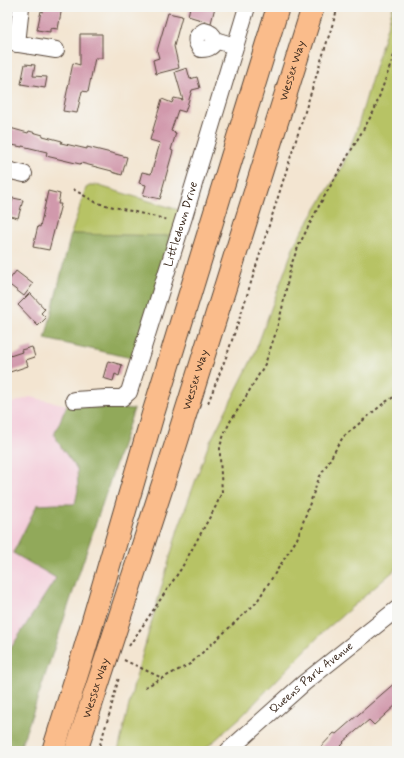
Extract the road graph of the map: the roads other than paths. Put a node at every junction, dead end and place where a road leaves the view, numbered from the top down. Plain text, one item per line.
1 (21, 7) edge
2 (247, 7) edge
3 (278, 7) edge
4 (313, 7) edge
5 (215, 40) dead end
6 (12, 43) edge
7 (235, 46) junction
8 (56, 50) dead end
9 (7, 170) edge
10 (24, 174) dead end
11 (74, 400) dead end
12 (397, 609) edge
13 (83, 655) junction
14 (91, 705) junction
15 (41, 751) edge
16 (53, 751) edge
17 (76, 751) edge
18 (80, 751) edge
19 (228, 751) edge

1 - 6 street
2 - 7 street, Littledown Drive
3 - 13 highway, Wessex Way
4 - 14 highway, Wessex Way
5 - 7 street
6 - 8 street
7 - 11 street, Littledown Drive
9 - 10 street
12 - 19 street, Queens Park Avenue
13 - 15 highway
13 - 16 highway, Wessex Way
14 - 17 highway, Wessex Way
14 - 18 highway

